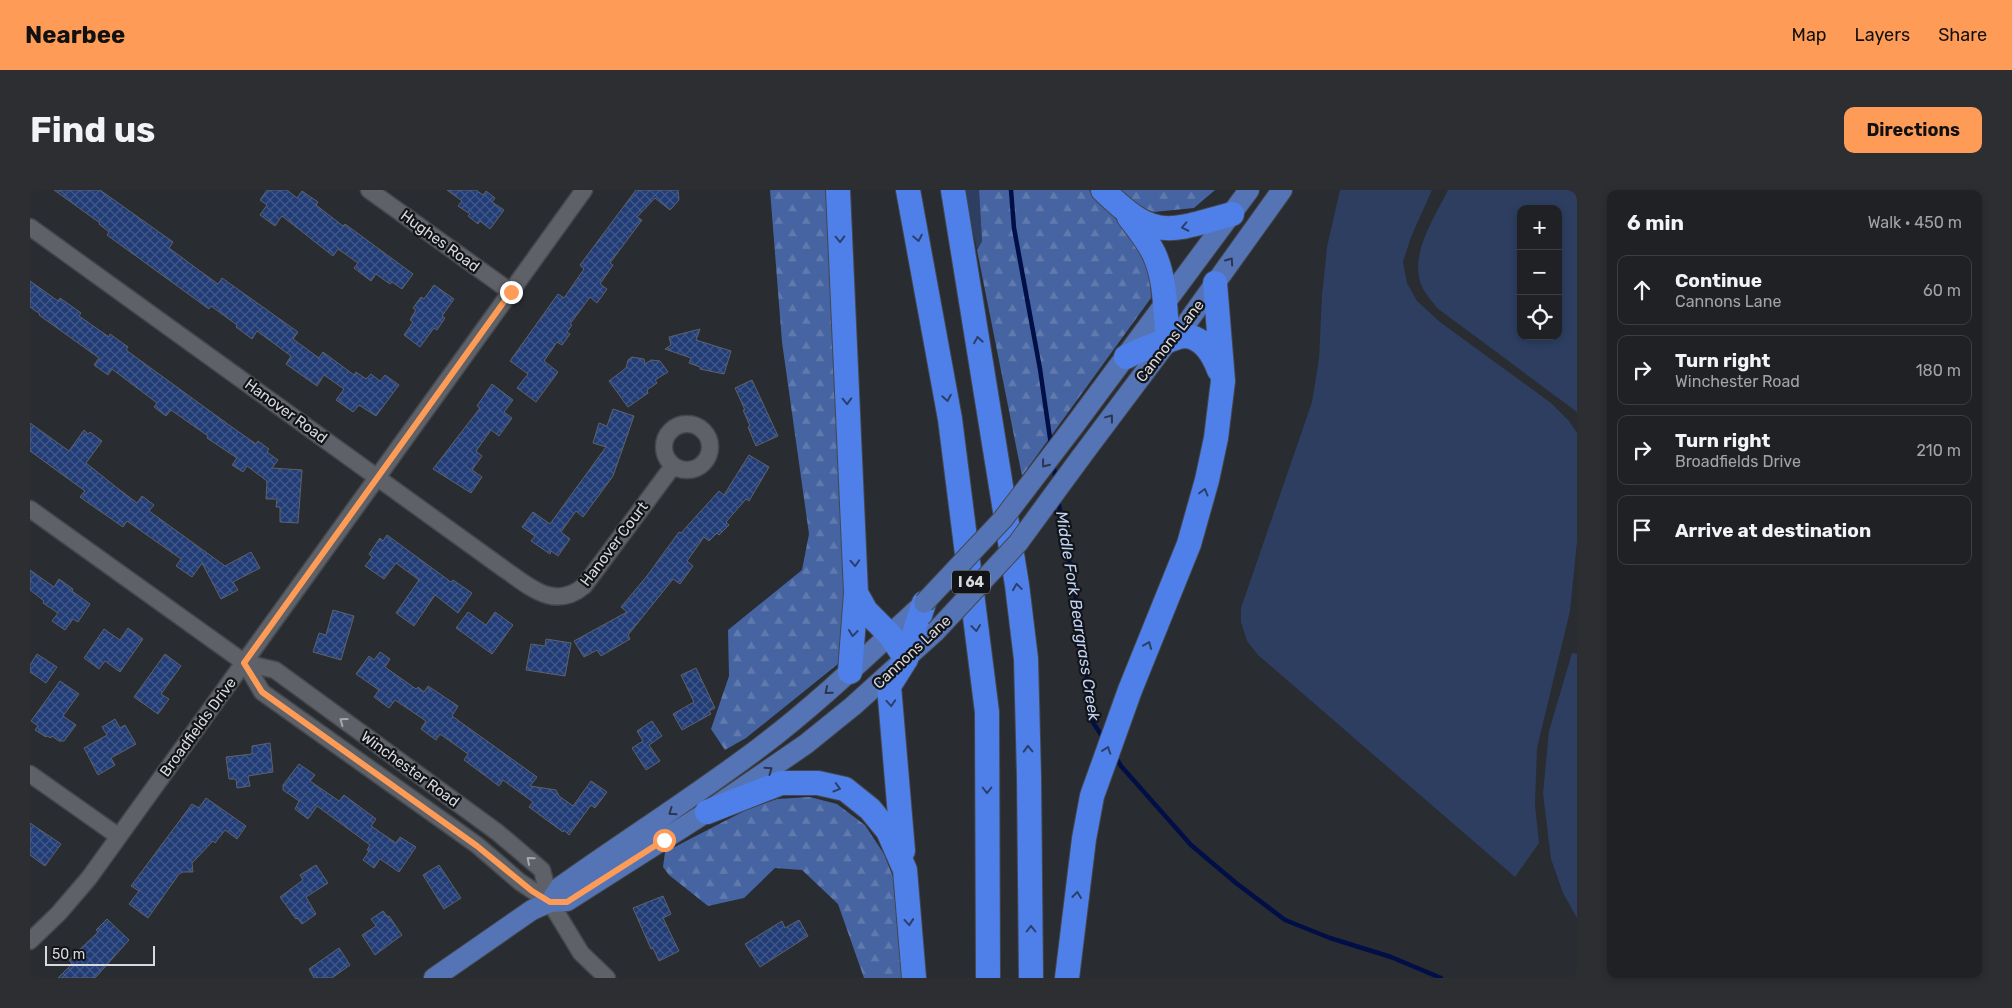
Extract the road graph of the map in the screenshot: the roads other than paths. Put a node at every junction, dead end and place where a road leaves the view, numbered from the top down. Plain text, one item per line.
1 (369, 190) edge
2 (584, 190) edge
3 (838, 190) edge
4 (908, 190) edge
5 (953, 190) edge
6 (1103, 190) edge
7 (1250, 190) edge
8 (1282, 190) edge
9 (1122, 209) junction
10 (1232, 214) junction
11 (30, 226) edge
12 (1215, 283) junction
13 (511, 292) junction
14 (1164, 306) junction
15 (1168, 341) junction
16 (1126, 357) junction
17 (1223, 381) junction
18 (672, 466) dead end
19 (378, 478) junction
20 (30, 509) edge
21 (856, 593) junction
22 (543, 594) joint
23 (924, 603) junction
24 (890, 634) junction
25 (906, 660) junction
26 (244, 663) junction
27 (850, 672) junction
28 (370, 740) junction
29 (358, 760) junction
30 (30, 774) edge
31 (456, 802) junction
32 (701, 808) junction
33 (444, 821) junction
34 (118, 836) junction
35 (905, 870) junction
36 (550, 902) junction
37 (30, 941) edge
38 (434, 978) edge
39 (607, 978) edge
40 (914, 978) edge
41 (988, 978) edge
42 (1031, 978) edge
43 (1066, 978) edge

1 - 13 street, Hughes Road
2 - 13 street, Broadfields Drive
3 -> 21 highway
4 -> 41 highway, I 64
42 -> 5 highway
6 - 9 highway
7 - 10 main road, Cannons Lane
12 -> 8 main road, Cannons Lane
10 -> 9 highway
9 - 14 highway
10 - 14 main road, Cannons Lane
11 - 19 street, Hanover Road
12 - 15 main road, Cannons Lane
12 - 17 highway
13 - 19 street, Broadfields Drive
14 - 15 highway
14 - 16 main road, Cannons Lane
15 - 16 highway
15 - 17 highway
25 -> 15 main road, Cannons Lane, bridge
16 -> 23 main road, Cannons Lane, bridge
43 -> 17 highway
18 - 22 street, Hanover Court
19 - 22 street, Hanover Road
19 - 26 street, Broadfields Drive
20 - 26 street, Winchester Road
21 - 24 highway
21 -> 27 highway
23 - 24 main road, Cannons Lane
23 - 25 highway
24 - 25 highway
24 - 27 main road, Cannons Lane
32 -> 25 main road, Cannons Lane
25 -> 35 highway
28 -> 26 street, Winchester Road
26 - 29 street, Winchester Road
26 - 34 street, Broadfields Drive
27 -> 32 main road, Cannons Lane
28 - 29 street
28 - 31 street, Winchester Road
29 - 33 street, Winchester Road
30 - 34 street
31 - 33 street
36 -> 31 street, Winchester Road
32 -> 35 highway
32 - 36 main road, Cannons Lane
33 - 36 street, Winchester Road
34 - 37 street, Broadfields Drive
35 -> 40 highway
36 - 38 main road, Cannons Lane
36 - 39 street, Winchester Road

